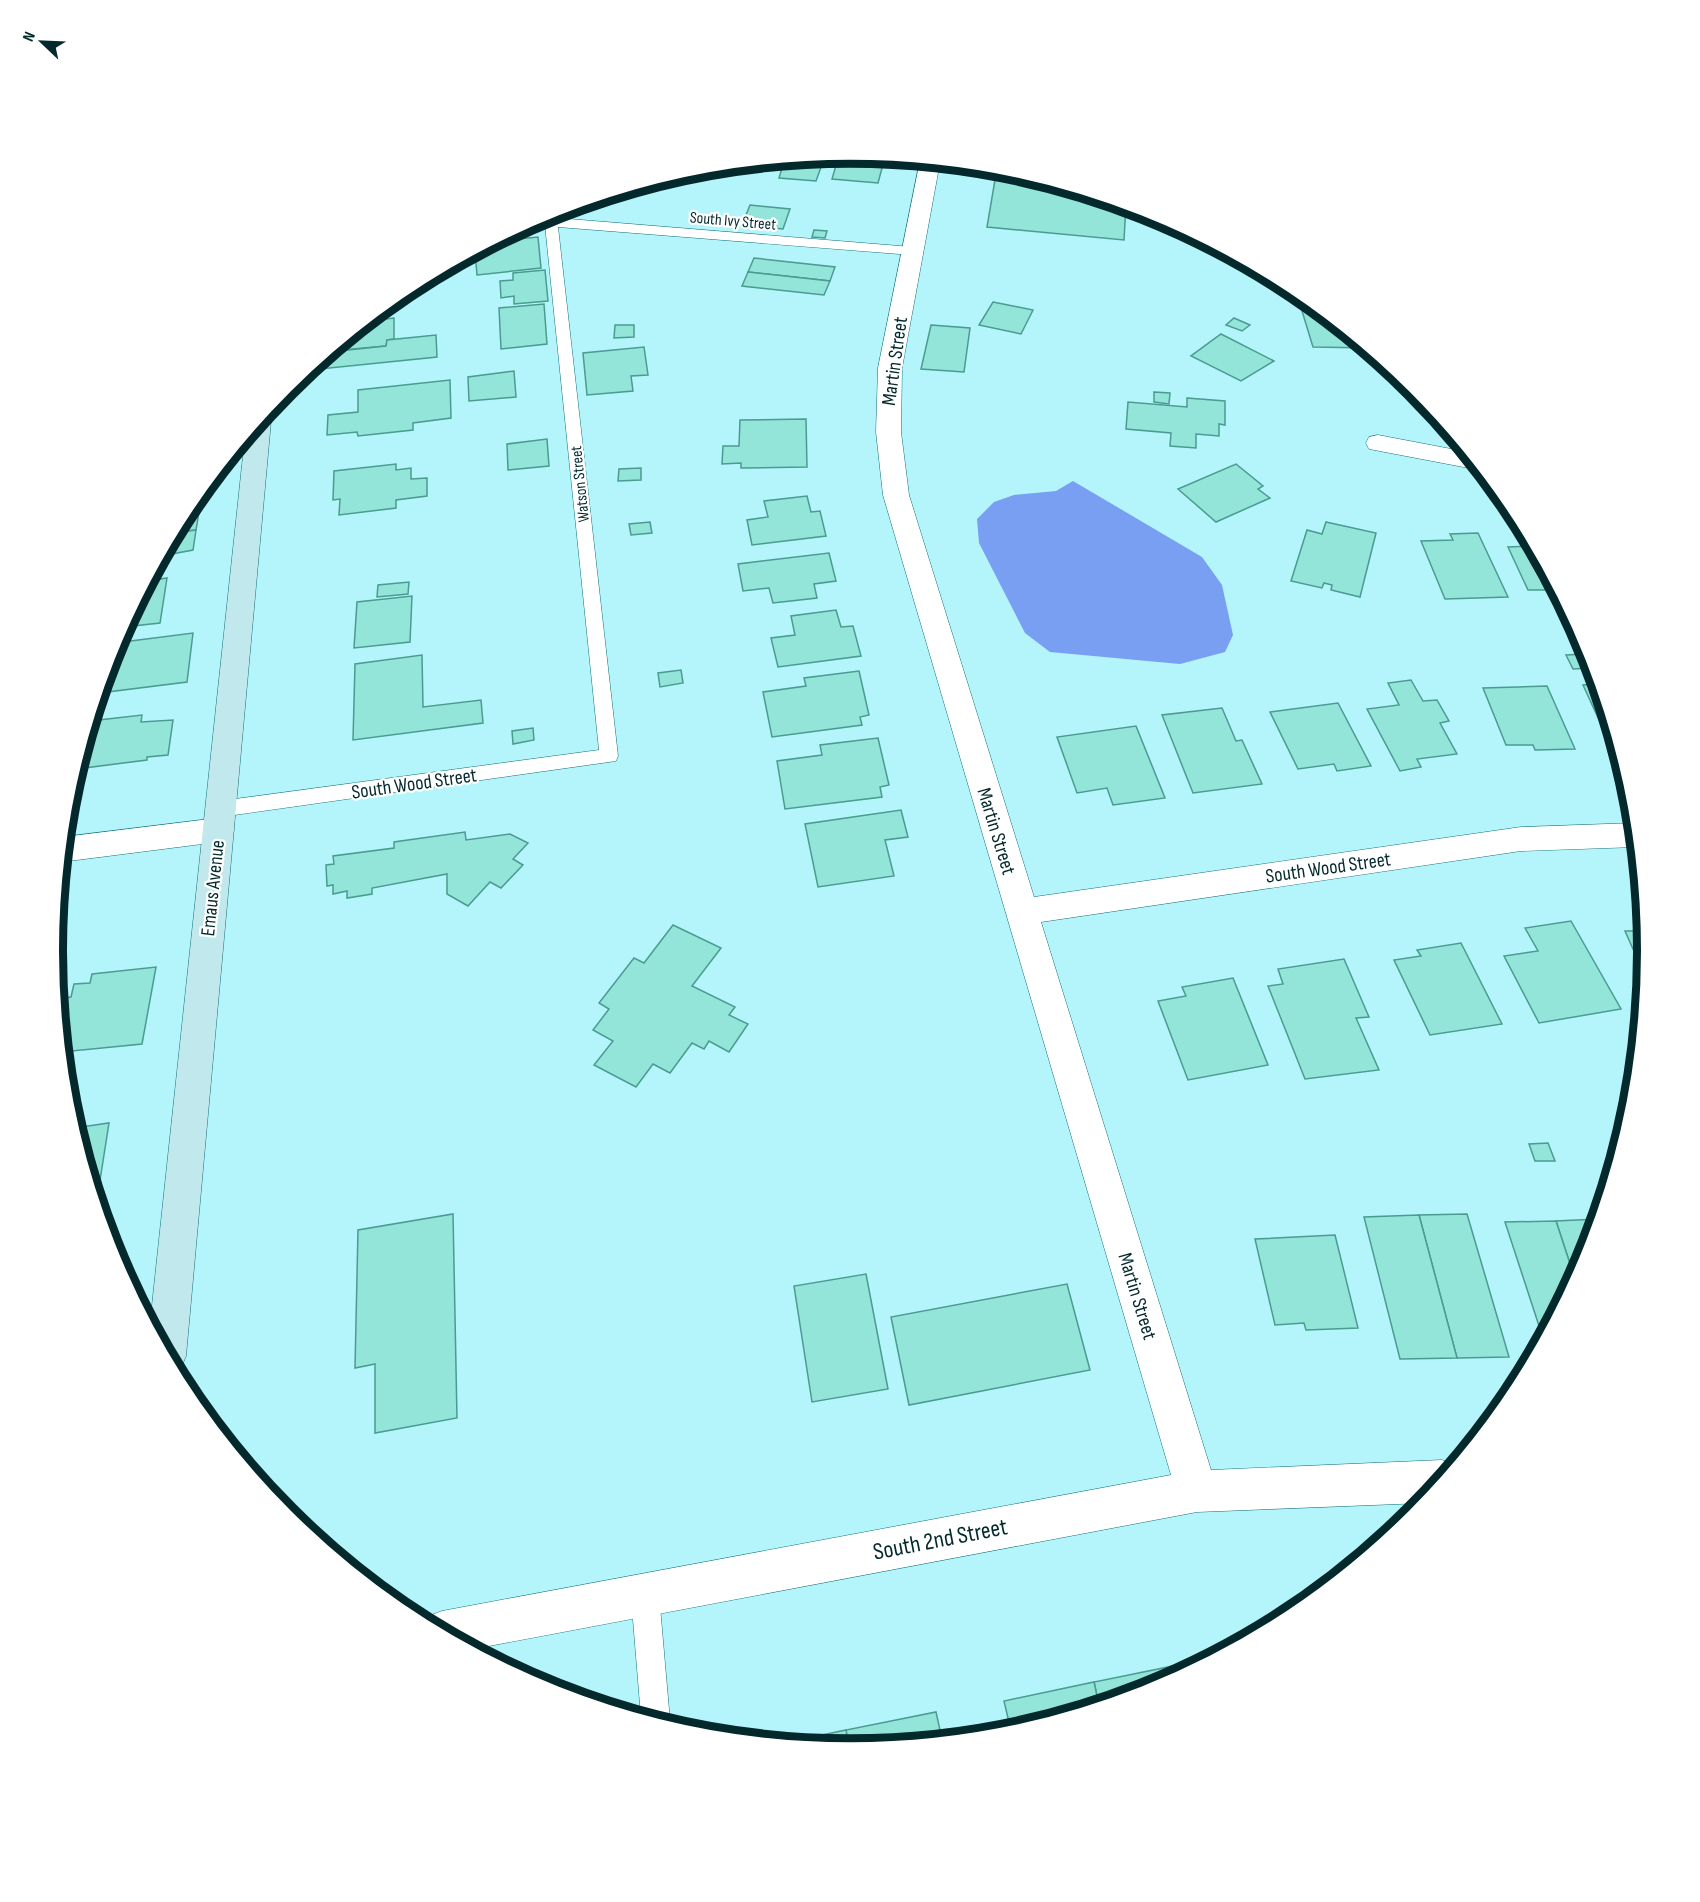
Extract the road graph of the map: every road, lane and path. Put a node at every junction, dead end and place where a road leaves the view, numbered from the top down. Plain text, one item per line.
1 (928, 169) edge
2 (564, 218) edge
3 (551, 223) edge
4 (912, 251) junction
5 (258, 432) edge
6 (1378, 443) dead end
7 (1464, 459) edge
8 (609, 756) joint
9 (219, 820) junction
10 (1628, 835) edge
11 (70, 848) edge
12 (1022, 912) junction
13 (167, 1343) edge
14 (1431, 1481) edge
15 (1197, 1491) junction
16 (645, 1595) junction
17 (453, 1631) edge
18 (655, 1713) edge

1 - 4 street, Martin Street
2 - 4 lane, South Ivy Street
3 - 8 lane, Watson Street
4 - 12 street, Martin Street
5 - 9 main road, Emaus Avenue
6 - 7 street
8 - 9 lane, South Wood Street
9 - 11 street, South Wood Street
9 - 13 main road, Emaus Avenue
10 - 12 street, South Wood Street
12 - 15 street, Martin Street
14 - 15 street, South 2nd Street
15 - 16 street, South 2nd Street
16 - 17 street, South 2nd Street
16 - 18 lane

